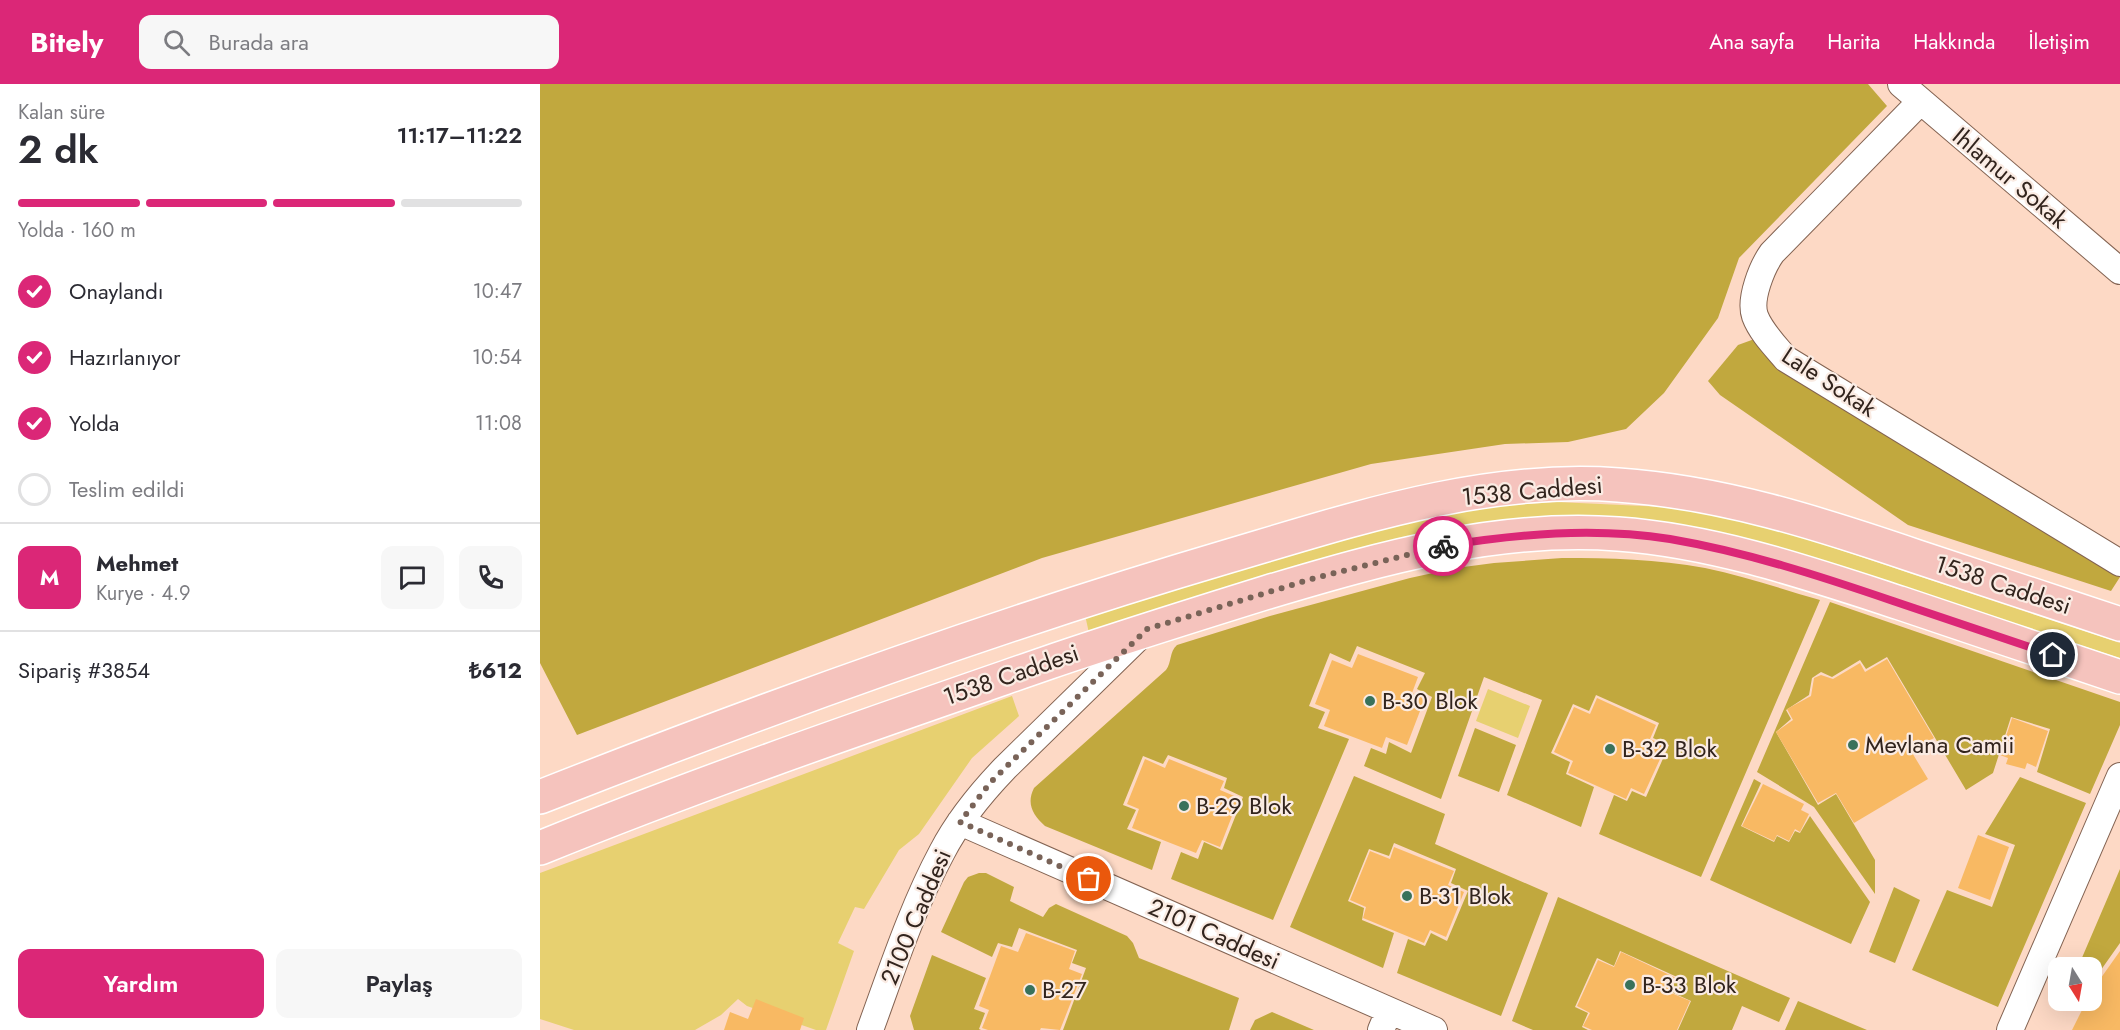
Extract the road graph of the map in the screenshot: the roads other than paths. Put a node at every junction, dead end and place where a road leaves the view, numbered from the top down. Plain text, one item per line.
1 (1901, 84) edge
2 (1920, 102) junction
3 (2120, 272) edge
4 (2120, 563) edge
5 (2120, 624) edge
6 (1147, 629) junction
7 (2120, 677) edge
8 (2120, 776) edge
9 (540, 797) edge
10 (2113, 812) edge
11 (960, 822) junction
12 (540, 848) edge
13 (1385, 1020) edge
14 (870, 1030) edge
15 (1434, 1030) edge
16 (2010, 1030) edge

1 - 2 street, Ihlamur Sokak
2 - 3 street, Ihlamur Sokak
2 - 4 street, Lale Sokak
5 - 9 main road, 1538 Caddesi
6 - 7 main road, 1538 Caddesi
6 - 11 street, 2100 Caddesi
6 - 12 main road, 1538 Caddesi
8 - 10 street
10 - 16 street
11 - 13 street, 2101 Caddesi
11 - 14 street, 2100 Caddesi
13 - 15 street, 2101 Caddesi

